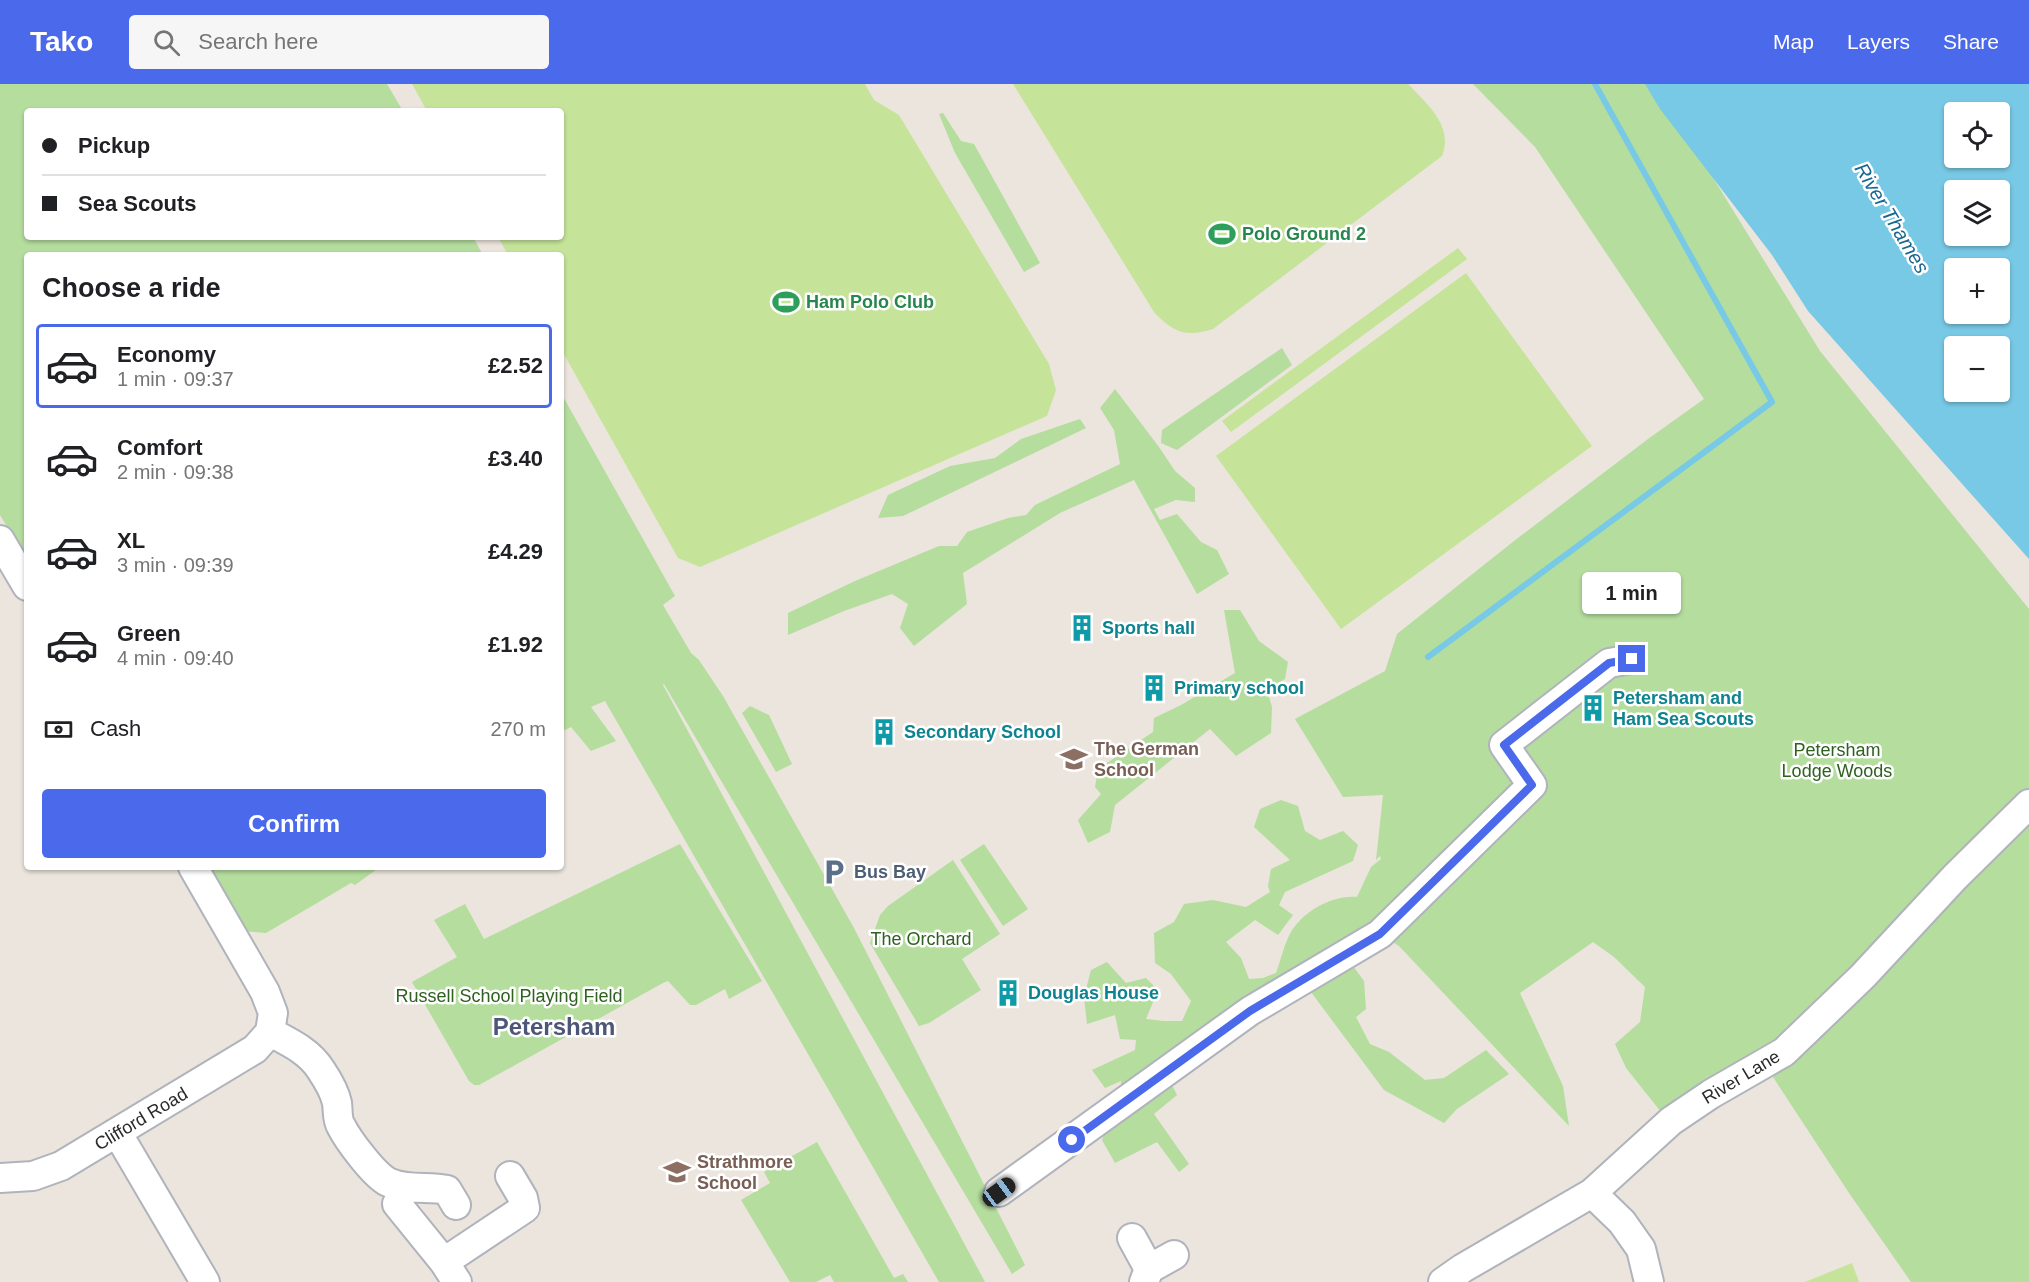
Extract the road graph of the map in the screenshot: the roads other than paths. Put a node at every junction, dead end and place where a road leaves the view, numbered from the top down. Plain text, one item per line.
1 (0, 540) edge
2 (24, 581) edge
3 (1632, 659) dead end
4 (2029, 804) edge
5 (195, 870) edge
6 (270, 1032) junction
7 (117, 1134) junction
8 (510, 1176) dead end
9 (0, 1178) edge
10 (999, 1192) dead end
11 (393, 1193) junction
12 (1592, 1193) junction
13 (456, 1205) dead end
14 (1132, 1238) dead end
15 (1174, 1255) dead end
16 (451, 1272) edge
17 (1146, 1275) edge
18 (214, 1281) edge
19 (1443, 1282) edge
20 (1649, 1282) edge

1 - 2 street
3 - 10 street
4 - 12 street, River Lane
5 - 6 street
6 - 7 street, Clifford Road
6 - 11 street
7 - 9 street, Clifford Road
7 - 18 street
8 - 16 street
11 - 13 street
11 - 16 street
12 - 19 street, River Lane
12 - 20 street
14 - 17 street
15 - 17 street

